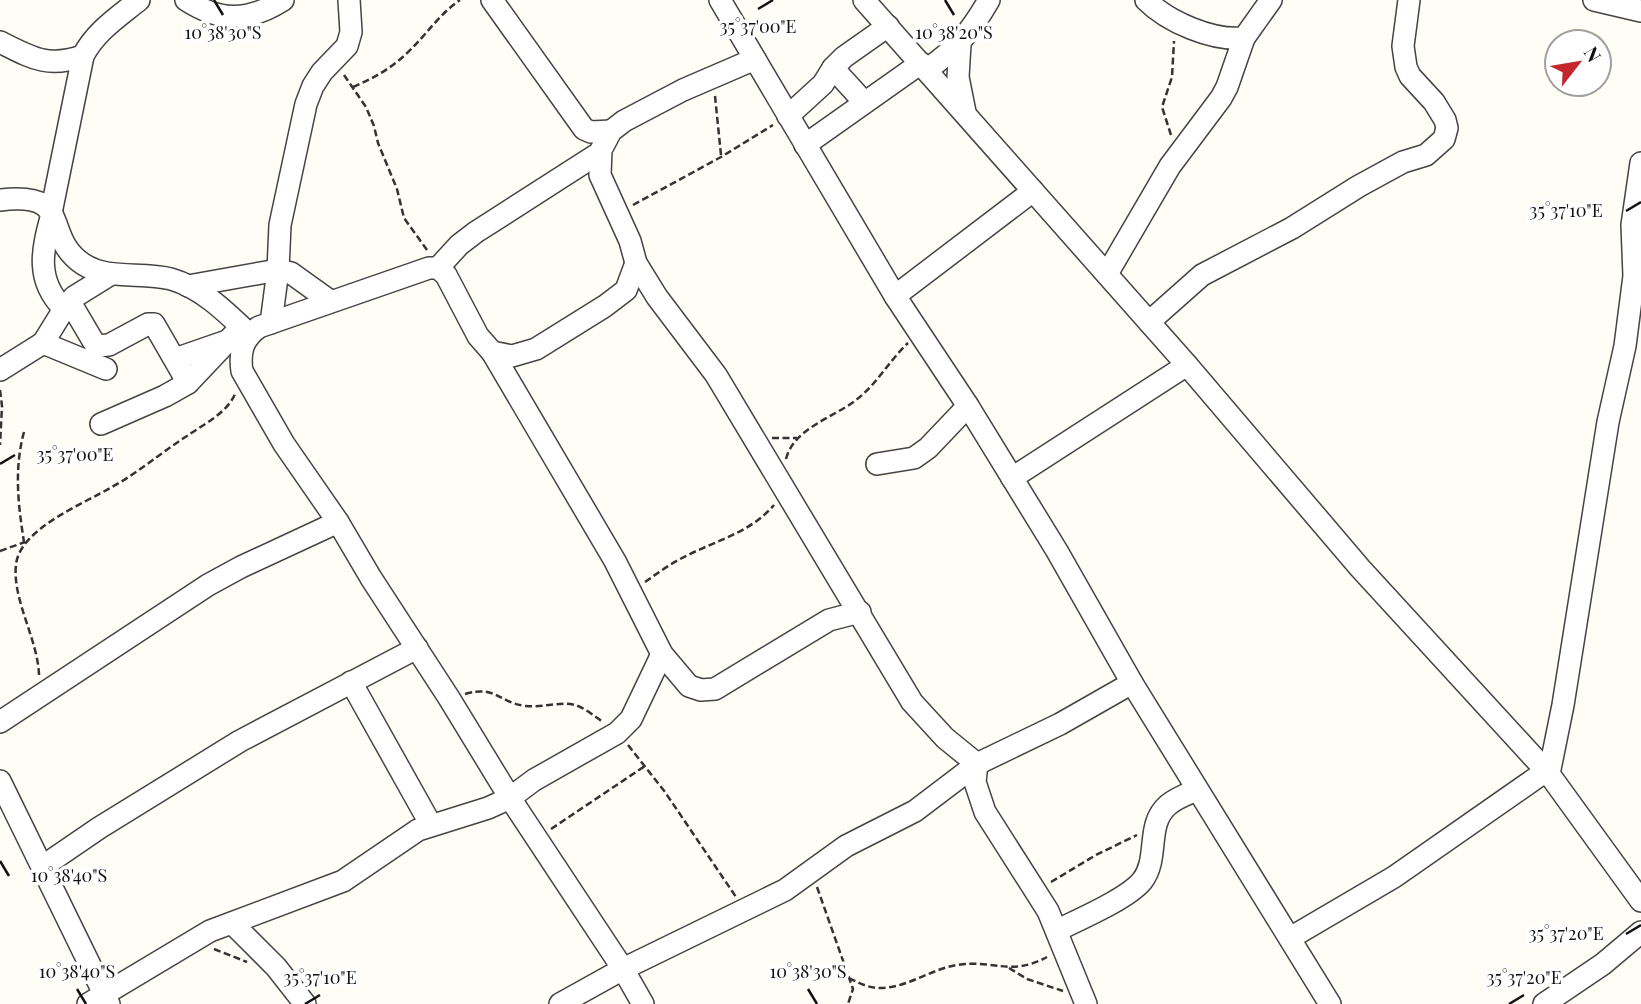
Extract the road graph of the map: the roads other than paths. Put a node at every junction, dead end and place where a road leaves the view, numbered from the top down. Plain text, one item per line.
1 (139, 0) edge
2 (186, 0) edge
3 (283, 0) edge
4 (349, 0) edge
5 (492, 0) edge
6 (720, 0) edge
7 (864, 0) edge
8 (989, 0) edge
9 (1146, 0) edge
10 (1271, 0) edge
11 (1409, 0) edge
12 (1594, 0) edge
13 (1641, 11) edge
14 (888, 26) junction
15 (1244, 38) junction
16 (0, 43) edge
17 (960, 44) junction
18 (83, 57) junction
19 (755, 59) junction
20 (923, 67) junction
21 (833, 68) junction
22 (864, 102) junction
23 (966, 114) junction
24 (788, 116) junction
25 (584, 129) junction
26 (611, 131) junction
27 (805, 145) junction
28 (597, 158) junction
29 (1641, 163) edge
30 (1033, 191) junction
31 (0, 200) edge
32 (51, 213) junction
33 (636, 263) junction
34 (439, 266) junction
35 (278, 270) junction
36 (111, 274) junction
37 (1107, 274) junction
38 (188, 286) junction
39 (626, 290) junction
40 (895, 296) junction
41 (657, 297) junction
42 (330, 301) junction
43 (67, 306) junction
44 (1149, 322) junction
45 (271, 323) junction
46 (240, 334) junction
47 (43, 343) junction
48 (492, 352) junction
49 (1633, 352) edge
50 (175, 359) junction
51 (1187, 365) junction
52 (106, 369) dead end
53 (0, 370) edge
54 (188, 383) junction
55 (968, 406) junction
56 (101, 424) dead end
57 (877, 464) dead end
58 (1012, 478) junction
59 (338, 522) junction
60 (860, 612) junction
61 (417, 648) junction
62 (662, 654) junction
63 (351, 682) junction
64 (1132, 683) junction
65 (0, 722) edge
66 (977, 764) junction
67 (1547, 772) junction
68 (0, 781) edge
69 (1196, 790) junction
70 (510, 798) junction
71 (431, 825) junction
72 (42, 867) junction
73 (1641, 901) edge
74 (232, 923) junction
75 (1641, 932) edge
76 (1060, 938) junction
77 (1290, 938) junction
78 (623, 969) junction
79 (1084, 1000) edge
80 (100, 1001) edge
81 (305, 1004) edge
82 (560, 1004) edge
83 (643, 1004) edge
84 (1330, 1004) edge
85 (1544, 1004) edge

1 - 18 street
2 - 3 street
4 - 35 street
5 - 25 street
6 - 19 street
7 - 14 street
8 - 17 street
9 - 15 street
10 - 15 street
11 - 44 street
12 - 13 street
14 - 20 street
14 - 21 street
15 - 37 street
16 - 18 street
17 - 20 street
17 - 23 street
18 - 32 street
19 - 24 street
19 - 26 street
20 - 22 street
20 - 23 street
21 - 22 street
21 - 24 street
22 - 27 street
23 - 30 street
24 - 27 street
25 - 26 street
25 - 28 street
26 - 28 street
27 - 40 street
28 - 33 street
28 - 34 street
29 - 49 street
30 - 37 street
30 - 40 street
31 - 32 street
32 - 36 street
32 - 43 street
33 - 39 street
33 - 41 street
34 - 42 street
34 - 48 street
35 - 38 street
35 - 42 street
35 - 45 street
36 - 38 street
36 - 43 street
37 - 44 street
38 - 46 street
39 - 41 street
39 - 48 street
40 - 55 street
41 - 60 street
42 - 45 street
43 - 47 street
43 - 50 street
44 - 51 street
45 - 46 street
46 - 50 street
46 - 54 street
46 - 59 street
47 - 52 street
47 - 53 street
48 - 62 street
49 - 67 street
50 - 54 street
51 - 58 street
51 - 67 street
54 - 56 street
55 - 57 street
55 - 58 street
58 - 64 street
59 - 61 street
59 - 65 street
60 - 62 street
60 - 66 street
61 - 63 street
61 - 70 street
62 - 70 street
63 - 71 street
63 - 72 street
64 - 66 street
64 - 69 street
66 - 76 street
66 - 78 street
67 - 73 street
67 - 77 street
68 - 72 street
69 - 76 street
69 - 77 street
70 - 71 street
70 - 78 street
71 - 74 street
72 - 80 street
74 - 80 street
74 - 81 street
75 - 85 street
76 - 79 street
77 - 84 street
78 - 82 street
78 - 83 street

